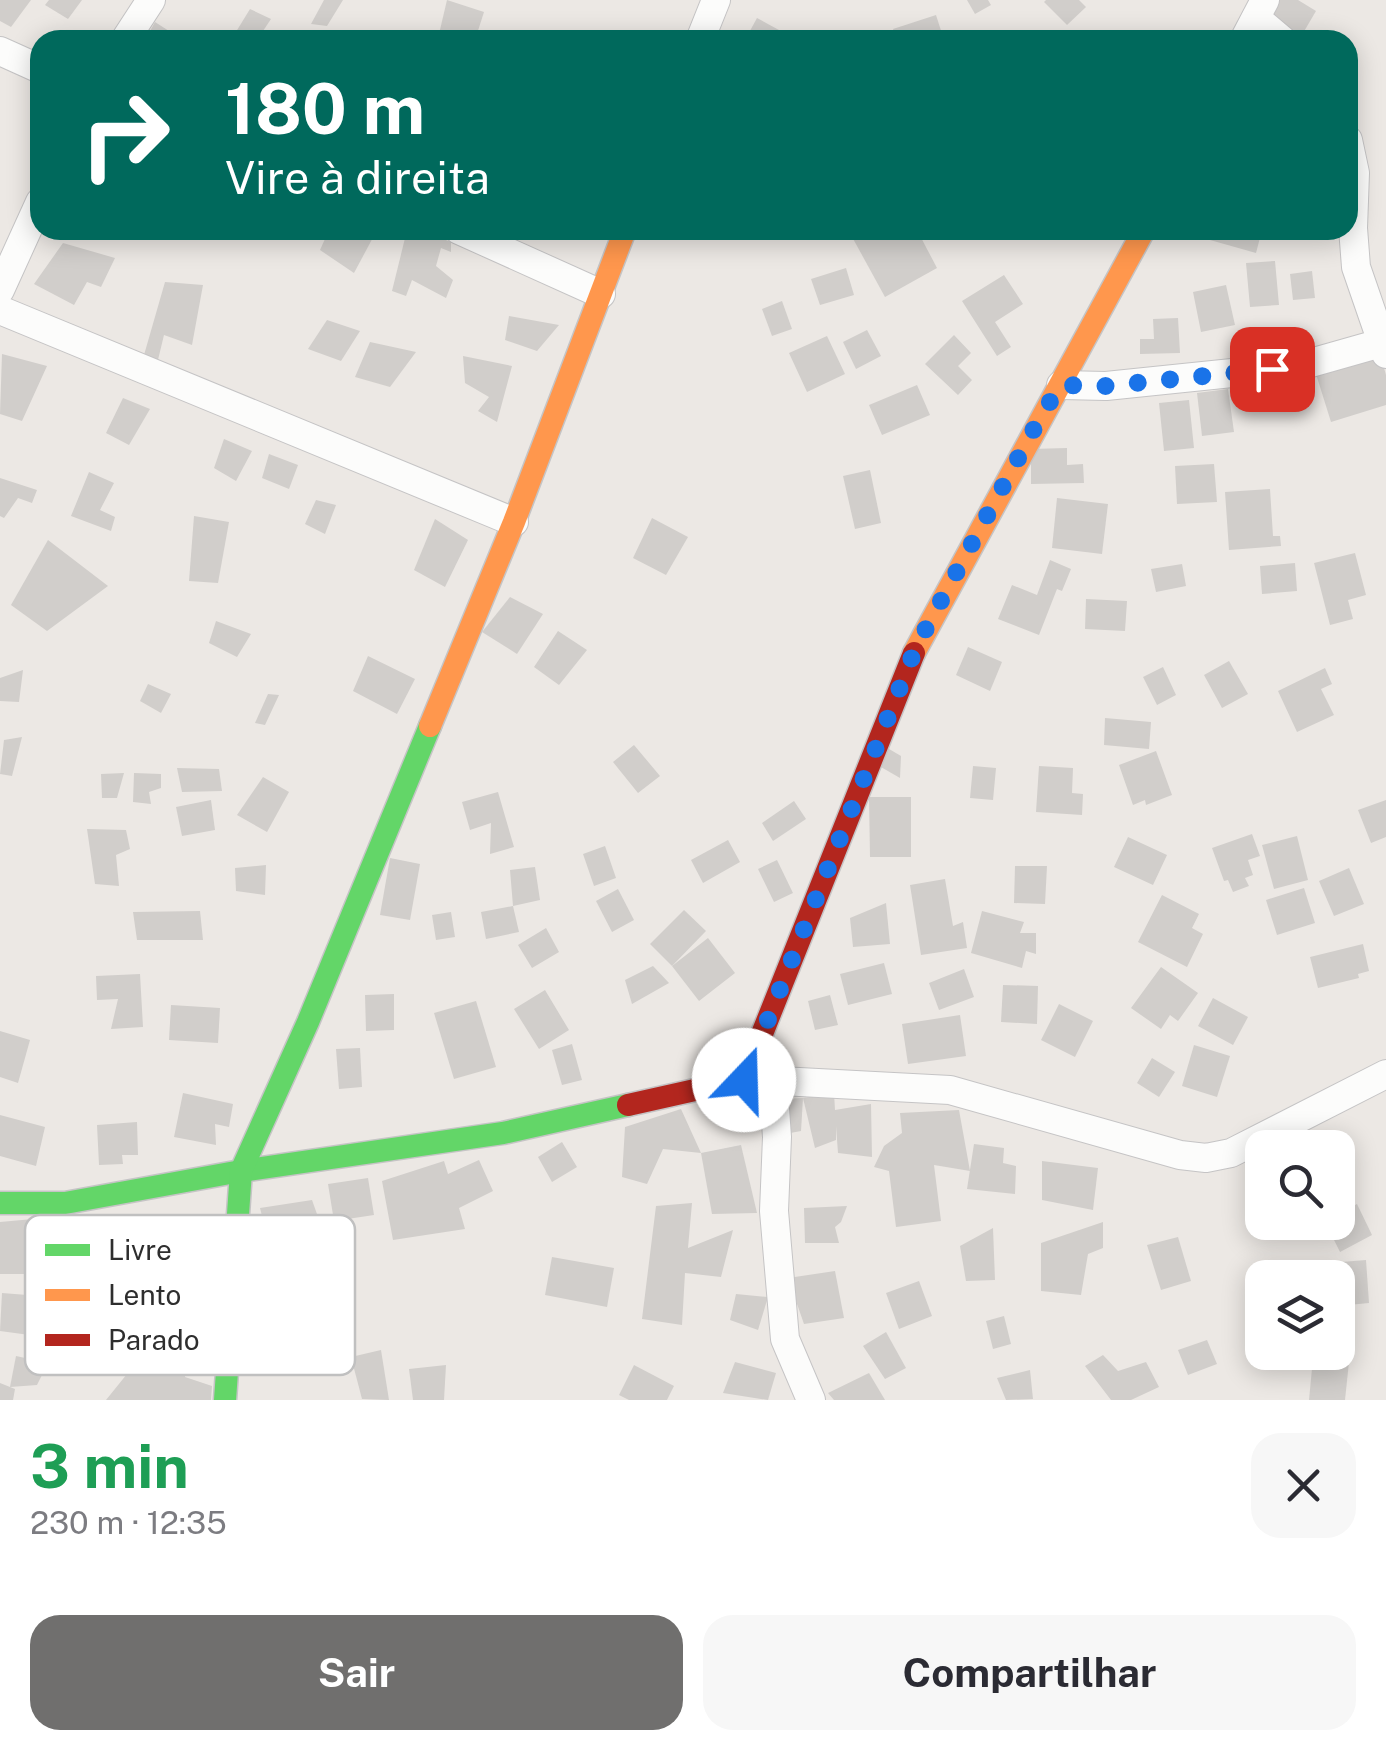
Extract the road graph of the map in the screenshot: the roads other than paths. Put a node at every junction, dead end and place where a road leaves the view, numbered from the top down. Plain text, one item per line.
1 (152, 0) edge
2 (716, 0) edge
3 (132, 30) edge
4 (704, 30) edge
5 (0, 51) edge
6 (30, 64) edge
7 (30, 224) edge
8 (480, 240) edge
9 (621, 240) edge
10 (1139, 240) edge
11 (1354, 240) edge
12 (0, 290) edge
13 (601, 294) junction
14 (0, 310) edge
15 (1384, 349) edge
16 (1061, 385) junction
17 (514, 522) junction
18 (1386, 1074) edge
19 (744, 1080) junction
20 (773, 1081) junction
21 (240, 1171) junction
22 (0, 1203) edge
23 (237, 1215) edge
24 (227, 1375) edge
25 (225, 1400) edge
26 (812, 1400) edge

1 - 3 street
2 - 4 street
5 - 6 street
7 - 12 street
8 - 13 street
9 - 13 street
10 - 16 street
11 - 15 street
13 - 17 street
14 - 17 street
15 - 16 street
16 - 19 street
17 - 21 street
18 - 20 street
19 - 20 street
19 - 21 street
20 - 26 street
21 - 22 street
21 - 23 street
24 - 25 street

